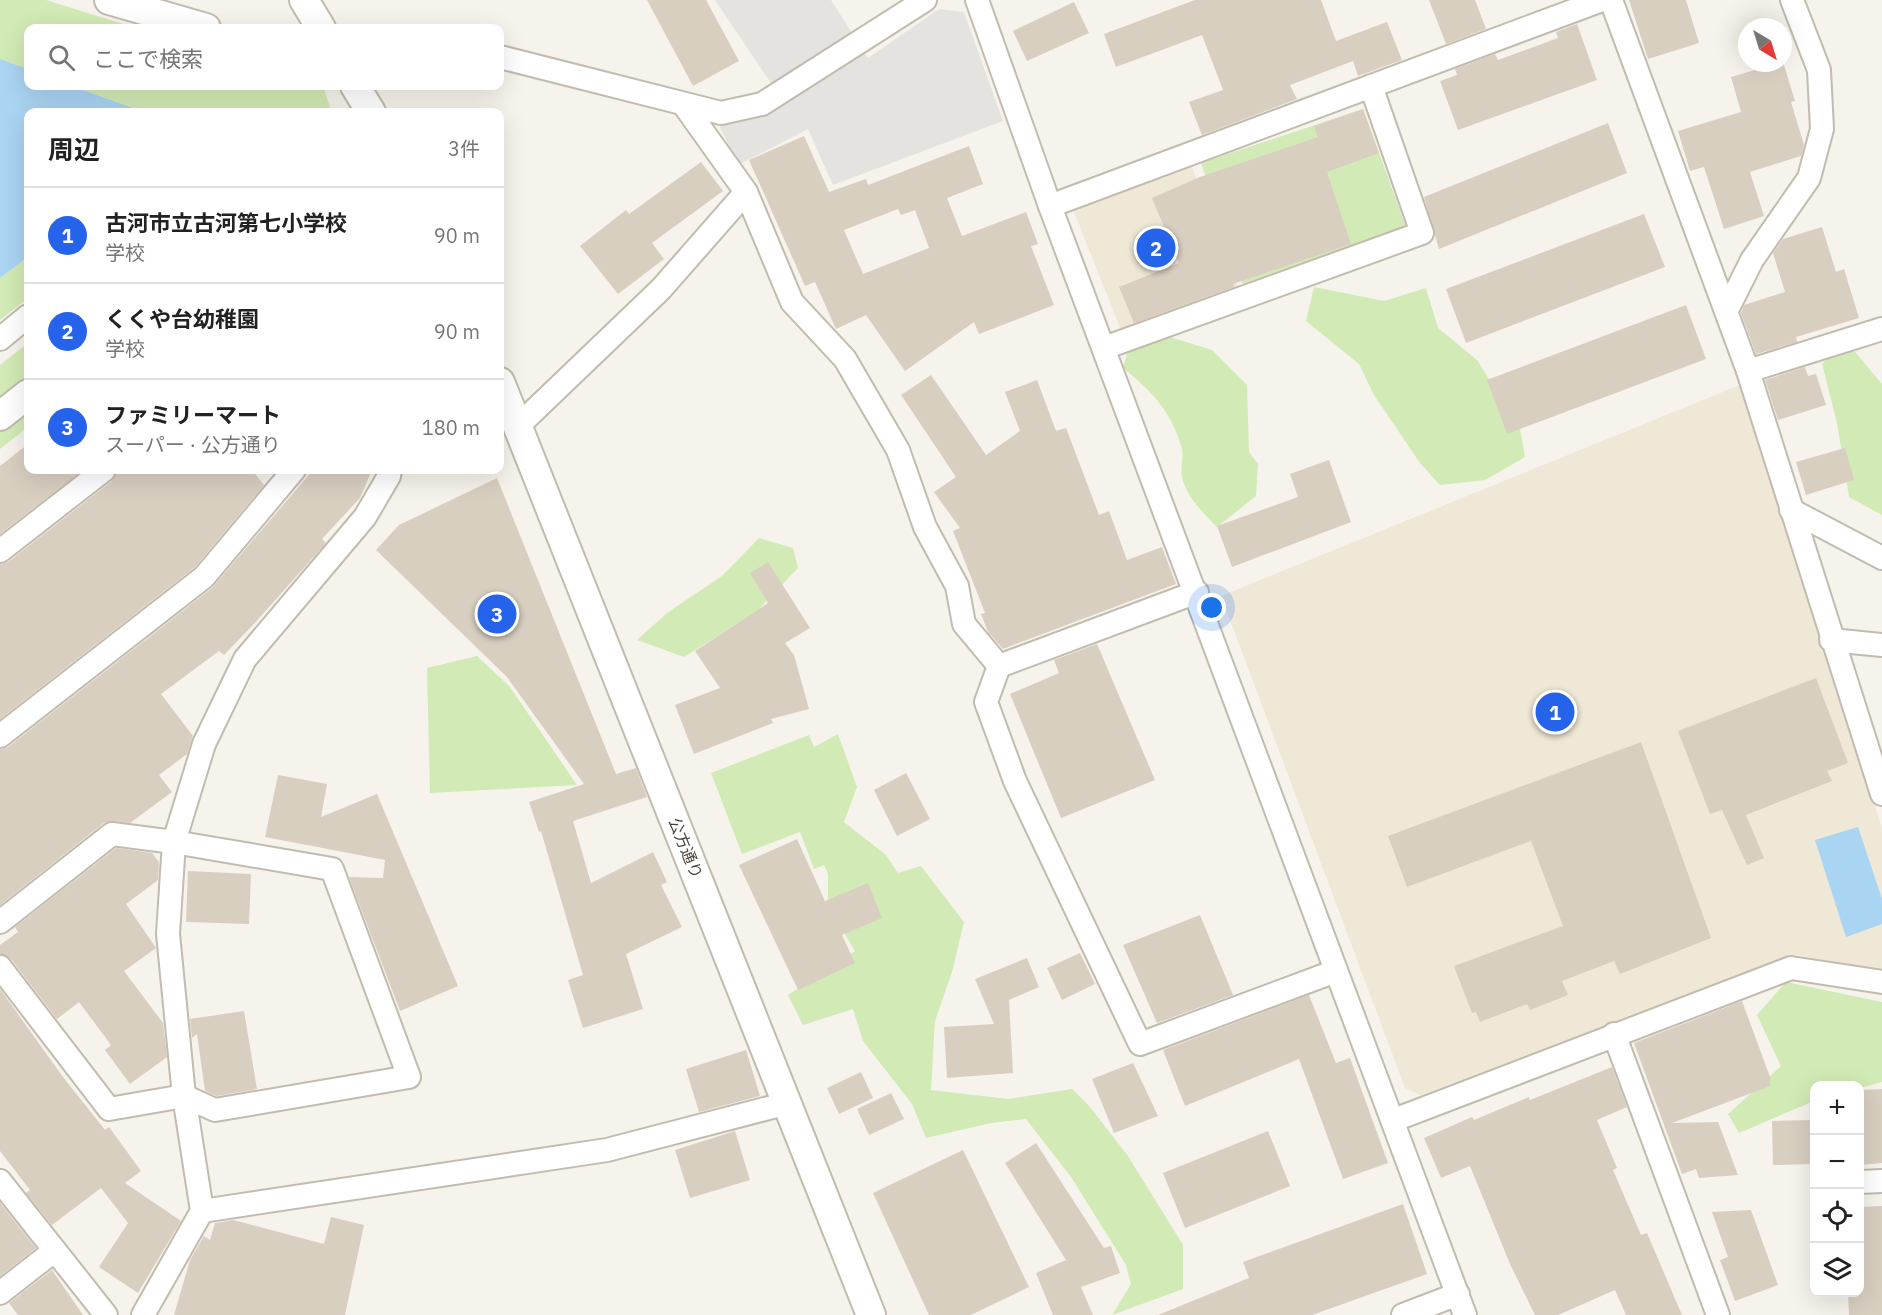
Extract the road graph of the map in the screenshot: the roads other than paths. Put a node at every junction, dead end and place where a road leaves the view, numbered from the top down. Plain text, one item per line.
1 (109, 0) edge
2 (304, 0) edge
3 (925, 0) edge
4 (977, 0) edge
5 (1602, 0) edge
6 (1611, 0) edge
7 (1792, 0) edge
8 (192, 24) edge
9 (319, 24) edge
10 (504, 58) edge
11 (1371, 86) junction
12 (357, 90) edge
13 (684, 105) junction
14 (369, 108) edge
15 (746, 192) junction
16 (1050, 206) junction
17 (1727, 310) junction
18 (24, 319) edge
19 (1882, 329) edge
20 (0, 339) edge
21 (1104, 348) junction
22 (1748, 371) junction
23 (504, 392) edge
24 (24, 397) edge
25 (0, 416) edge
26 (518, 426) junction
27 (99, 474) edge
28 (291, 474) edge
29 (389, 474) edge
30 (1791, 510) junction
31 (0, 551) edge
32 (1882, 558) edge
33 (1197, 592) junction
34 (1832, 640) junction
35 (1882, 645) edge
36 (999, 666) junction
37 (0, 736) edge
38 (1882, 794) edge
39 (174, 842) junction
40 (0, 922) edge
41 (0, 968) edge
42 (1336, 971) junction
43 (1882, 982) edge
44 (1614, 1034) junction
45 (183, 1096) junction
46 (788, 1103) junction
47 (1394, 1120) junction
48 (0, 1181) edge
49 (1882, 1181) edge
50 (1864, 1182) edge
51 (202, 1211) junction
52 (54, 1251) junction
53 (0, 1293) edge
54 (1461, 1305) edge
55 (106, 1315) edge
56 (143, 1315) edge
57 (871, 1315) edge
58 (1403, 1315) edge
59 (1718, 1315) edge

1 - 8 street
2 - 9 street
3 - 13 street
4 - 16 street
5 - 11 street
6 - 17 street
7 - 17 street
10 - 13 street
11 - 16 street
11 - 21 street
12 - 14 street
13 - 15 street
15 - 26 street
15 - 36 street
16 - 21 street
17 - 22 street
18 - 20 street
19 - 22 street
21 - 33 street
22 - 30 street
23 - 26 street, 公方通り
24 - 25 street
26 - 46 street, 公方通り
27 - 31 street
28 - 37 street
29 - 39 street
30 - 32 street
30 - 34 street
33 - 36 street
33 - 42 street
34 - 35 street
34 - 38 street
36 - 42 street
39 - 40 street
39 - 45 street
39 - 45 street
41 - 45 street
42 - 47 street
43 - 44 street
44 - 47 street
44 - 59 street
45 - 51 street
46 - 51 street
46 - 57 street, 公方通り
47 - 54 street
48 - 52 street
49 - 50 street
51 - 56 street
52 - 53 street
52 - 55 street
54 - 58 street

